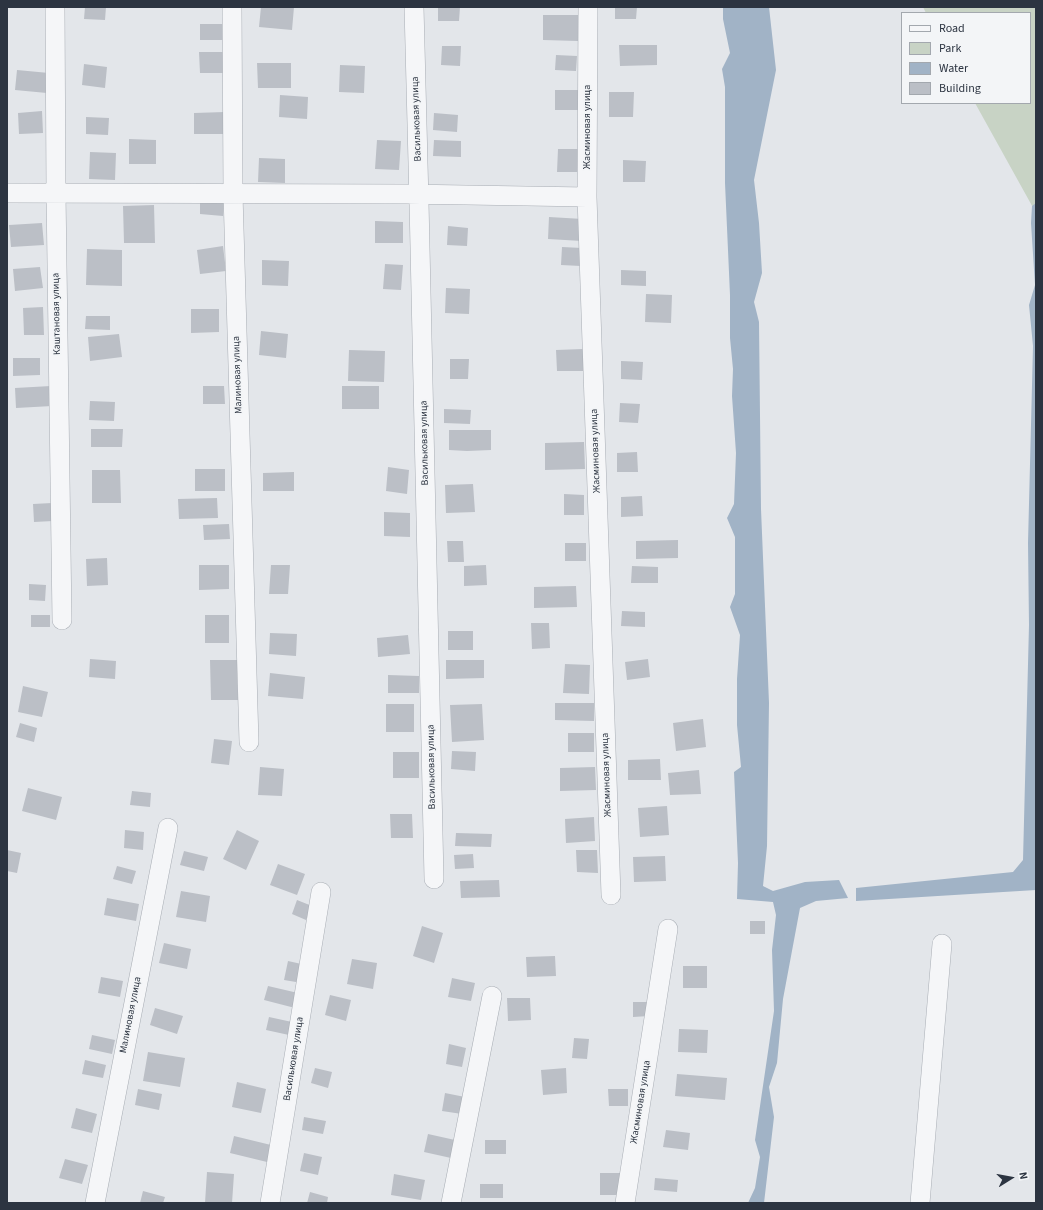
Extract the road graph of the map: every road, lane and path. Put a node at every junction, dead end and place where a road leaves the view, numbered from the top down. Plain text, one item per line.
1 (55, 7) edge
2 (232, 7) edge
3 (414, 7) edge
4 (588, 7) edge
5 (7, 193) edge
6 (56, 193) junction
7 (233, 194) junction
8 (419, 194) junction
9 (587, 197) junction
10 (62, 620) dead end
11 (249, 742) dead end
12 (168, 828) dead end
13 (434, 879) dead end
14 (321, 892) dead end
15 (611, 895) dead end
16 (668, 929) dead end
17 (942, 944) dead end
18 (492, 996) dead end
19 (95, 1203) edge
20 (270, 1203) edge
21 (451, 1203) edge
22 (625, 1203) edge
23 (920, 1203) edge

1 - 6 street, Каштановая улица
2 - 7 street, Малиновая улица
3 - 8 street, Васильковая улица
4 - 9 street, Жасминовая улица
5 - 6 street
6 - 7 street
6 - 10 street, Каштановая улица
7 - 8 street
7 - 11 street, Малиновая улица
8 - 9 street
8 - 13 street, Васильковая улица
9 - 15 street, Жасминовая улица
12 - 19 street, Малиновая улица
14 - 20 street, Васильковая улица
16 - 22 street, Жасминовая улица
17 - 23 street
18 - 21 street

